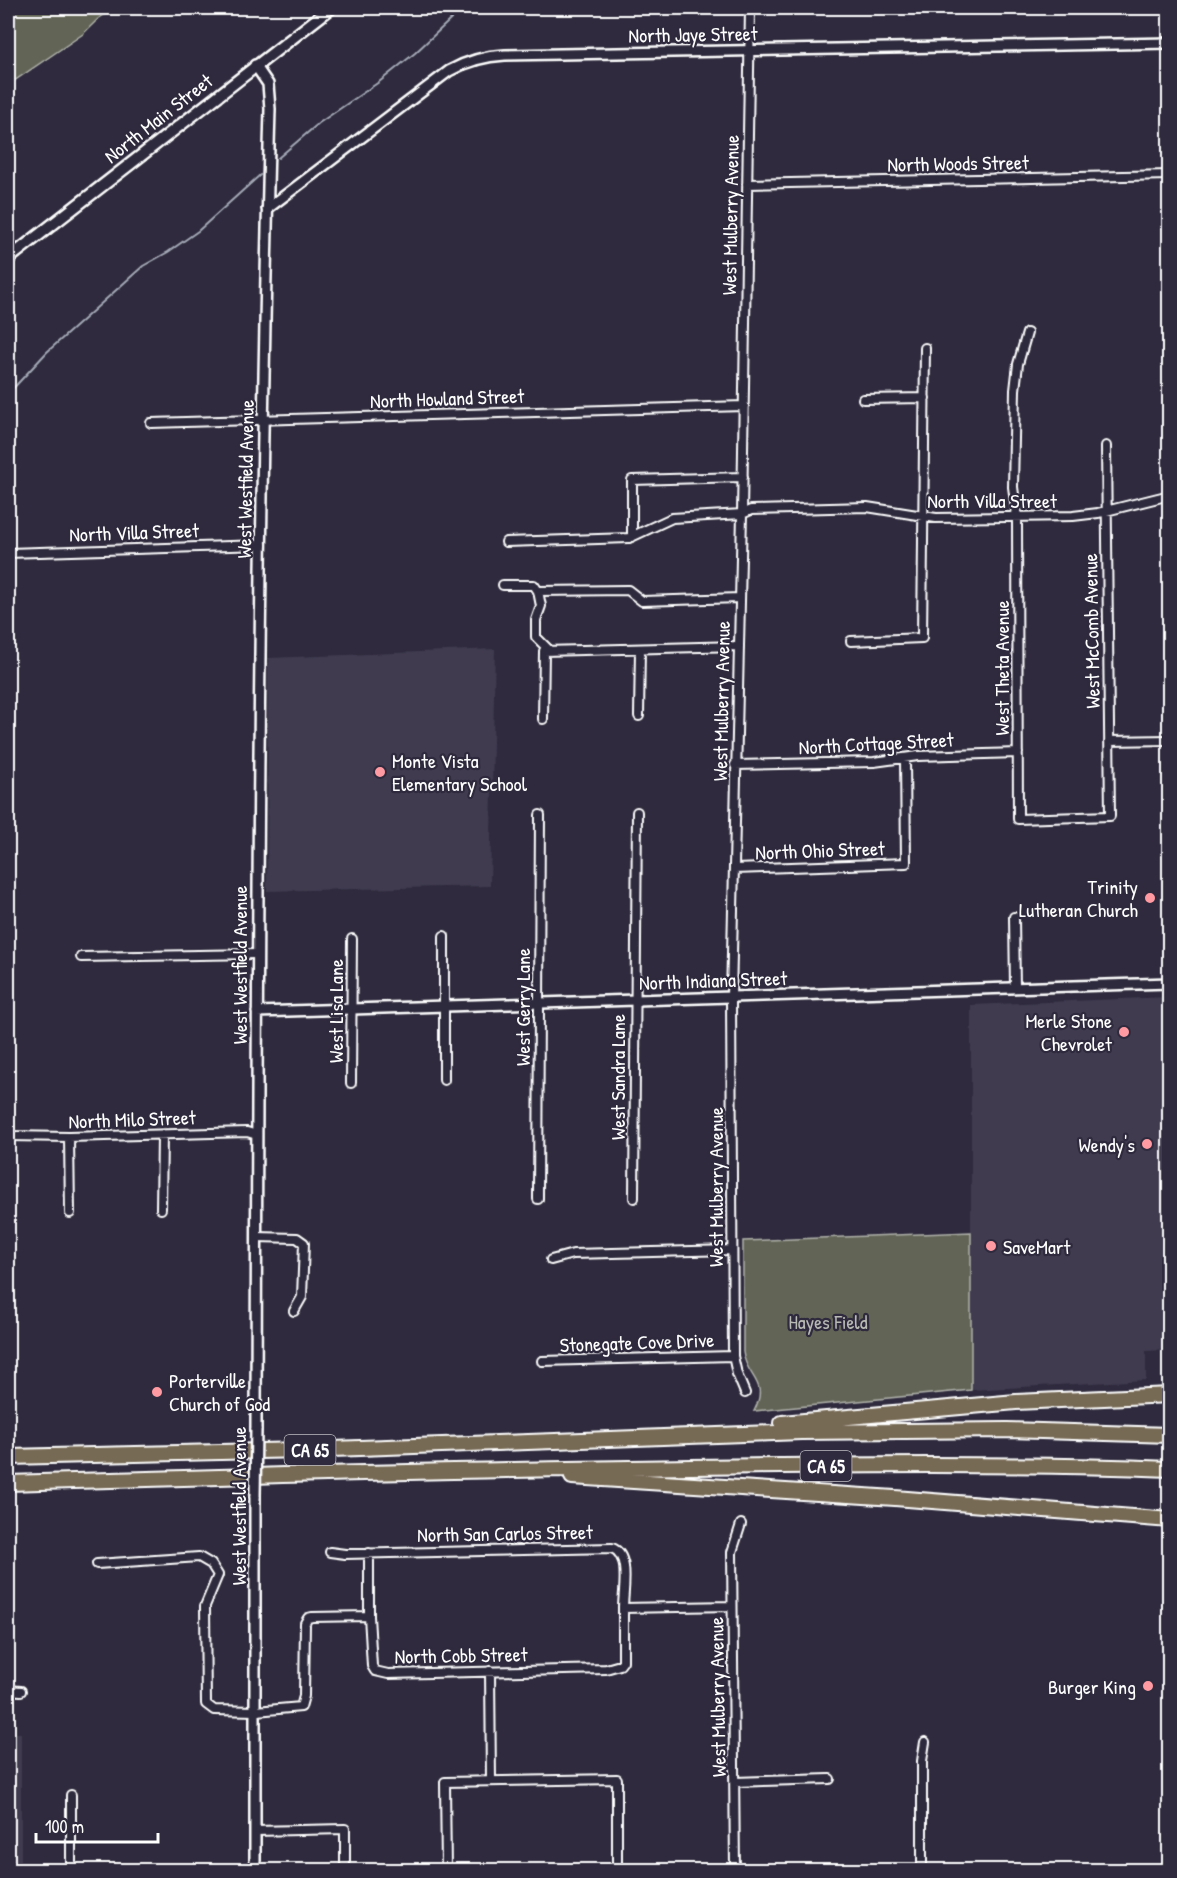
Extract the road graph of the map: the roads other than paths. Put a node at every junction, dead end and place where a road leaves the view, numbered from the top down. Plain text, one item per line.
1 (331, 8) edge
2 (750, 8) edge
3 (1170, 43) edge
4 (749, 50) junction
5 (255, 65) junction
6 (1170, 175) edge
7 (747, 184) junction
8 (267, 210) junction
9 (8, 259) edge
10 (1027, 333) dead end
11 (925, 348) dead end
12 (925, 398) junction
13 (862, 399) dead end
14 (744, 406) junction
15 (264, 420) junction
16 (151, 423) dead end
17 (1106, 446) dead end
18 (743, 477) junction
19 (1170, 495) edge
20 (1107, 511) junction
21 (742, 514) junction
22 (923, 517) junction
23 (1017, 517) junction
24 (632, 537) junction
25 (506, 542) dead end
26 (262, 545) junction
27 (8, 553) edge
28 (504, 585) dead end
29 (538, 591) junction
30 (740, 598) junction
31 (851, 641) dead end
32 (739, 646) junction
33 (640, 649) junction
34 (547, 651) junction
35 (639, 716) dead end
36 (543, 719) dead end
37 (1170, 740) edge
38 (1109, 741) junction
39 (1018, 753) junction
40 (905, 758) junction
41 (735, 765) junction
42 (637, 812) dead end
43 (540, 815) dead end
44 (1018, 819) joint
45 (734, 869) junction
46 (1014, 917) dead end
47 (444, 936) dead end
48 (352, 939) dead end
49 (257, 954) junction
50 (81, 957) dead end
51 (1170, 983) edge
52 (1015, 988) junction
53 (731, 998) junction
54 (634, 1000) junction
55 (538, 1003) junction
56 (443, 1006) junction
57 (351, 1009) junction
58 (257, 1012) junction
59 (444, 1080) dead end
60 (351, 1083) dead end
61 (162, 1135) junction
62 (257, 1135) junction
63 (8, 1136) edge
64 (69, 1137) junction
65 (634, 1198) dead end
66 (538, 1199) dead end
67 (161, 1209) dead end
68 (69, 1213) dead end
69 (256, 1237) junction
70 (732, 1250) junction
71 (551, 1260) dead end
72 (294, 1311) dead end
73 (733, 1356) junction
74 (542, 1361) dead end
75 (745, 1393) dead end
76 (1170, 1395) edge
77 (1170, 1435) edge
78 (613, 1439) junction
79 (8, 1457) edge
80 (1170, 1469) edge
81 (483, 1470) junction
82 (8, 1483) edge
83 (1170, 1520) edge
84 (741, 1524) dead end
85 (330, 1552) dead end
86 (369, 1553) junction
87 (97, 1564) dead end
88 (732, 1606) junction
89 (623, 1608) junction
90 (369, 1616) junction
91 (490, 1671) junction
92 (8, 1690) edge
93 (21, 1691) dead end
94 (256, 1711) junction
95 (925, 1742) dead end
96 (830, 1779) dead end
97 (491, 1781) junction
98 (735, 1782) junction
99 (71, 1795) dead end
100 (255, 1831) junction
101 (71, 1870) edge
102 (255, 1870) edge
103 (345, 1870) edge
104 (446, 1870) edge
105 (616, 1870) edge
106 (735, 1870) edge
107 (922, 1870) edge

1 - 5 main road, North Main Street
2 - 4 street, West Mulberry Avenue
3 - 4 street, North Jaye Street
4 - 7 street, West Mulberry Avenue
4 - 8 street, North Jaye Street
5 - 8 street, West Westfield Avenue
5 - 9 main road, North Main Street
6 - 7 street, North Woods Street
7 - 14 street, West Mulberry Avenue
8 - 15 street, West Westfield Avenue
10 - 23 street, West Theta Avenue
11 - 12 street
12 - 13 street
12 - 22 street
14 - 15 street, North Howland Street
14 - 18 street, West Mulberry Avenue
15 - 16 street, North Howland Street
15 - 26 street, West Westfield Avenue
17 - 20 street, West McComb Avenue
18 - 21 street, West Mulberry Avenue
18 - 24 street
19 - 20 street, North Villa Street
20 - 23 street, North Villa Street
20 - 38 street, West McComb Avenue
21 - 22 street, North Villa Street
21 - 24 street, North Villa Street
21 - 30 street, West Mulberry Avenue
22 - 23 street, North Villa Street
22 - 31 street
23 - 39 street, West Theta Avenue
24 - 25 street
26 - 27 street, North Villa Street
26 - 49 street, West Westfield Avenue
28 - 29 street
29 - 30 street
29 - 34 street
30 - 32 street, West Mulberry Avenue
32 - 33 street
32 - 41 street, West Mulberry Avenue
33 - 34 street
33 - 35 street
34 - 36 street
37 - 38 street
38 - 44 street, West McComb Avenue
39 - 40 street, North Cottage Street
39 - 44 street, West Theta Avenue
40 - 41 street, North Cottage Street
40 - 45 street, North Ohio Street
41 - 45 street, West Mulberry Avenue
42 - 54 street, West Sandra Lane
43 - 55 street, West Gerry Lane
45 - 53 street, West Mulberry Avenue
46 - 52 street
47 - 56 street
48 - 57 street, West Lisa Lane
49 - 50 street
49 - 58 street, West Westfield Avenue
51 - 52 street, North Indiana Street
52 - 53 street, North Indiana Street
53 - 54 street, North Indiana Street
53 - 70 street, West Mulberry Avenue
54 - 55 street, North Indiana Street
54 - 65 street, West Sandra Lane
55 - 56 street, North Indiana Street
55 - 66 street, West Gerry Lane
56 - 57 street, North Indiana Street
56 - 59 street
57 - 58 street, North Indiana Street
57 - 60 street, West Lisa Lane
58 - 62 street, West Westfield Avenue
61 - 62 street, North Milo Street
61 - 64 street, North Milo Street
61 - 67 street
62 - 69 street, West Westfield Avenue
63 - 64 street, North Milo Street
64 - 68 street
69 - 72 street
69 - 94 street, West Westfield Avenue, bridge
70 - 71 street
70 - 73 street, West Mulberry Avenue
73 - 74 street, Stonegate Cove Drive
73 - 75 street, West Mulberry Avenue
76 - 78 highway
77 - 78 highway, CA 65
78 - 79 highway, CA 65
80 - 81 highway, CA 65
81 - 82 highway, CA 65
81 - 83 highway
84 - 88 street, West Mulberry Avenue
85 - 86 street, North San Carlos Street
86 - 89 street, North San Carlos Street
86 - 90 street
87 - 94 street
88 - 89 street
88 - 98 street, West Mulberry Avenue
89 - 91 street, North Cobb Street
90 - 91 street, North Cobb Street
90 - 94 street
91 - 97 street
92 - 93 street
94 - 100 street, West Westfield Avenue
95 - 107 street
96 - 98 street
97 - 104 street
97 - 105 street
98 - 106 street, West Mulberry Avenue
99 - 101 street
100 - 102 street, West Westfield Avenue
100 - 103 street

